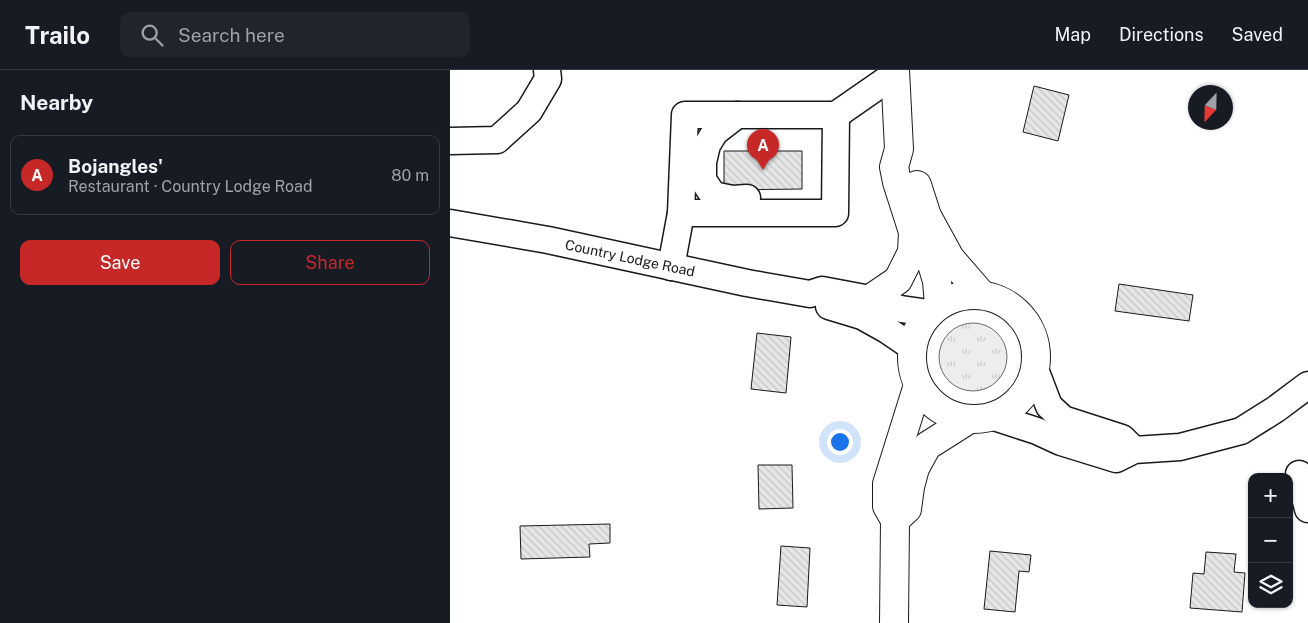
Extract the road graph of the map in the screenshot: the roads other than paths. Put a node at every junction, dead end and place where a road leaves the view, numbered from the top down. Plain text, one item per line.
1 (547, 70) edge
2 (895, 72) edge
3 (737, 115) junction
4 (836, 115) junction
5 (450, 141) edge
6 (899, 149) junction
7 (835, 196) junction
8 (681, 213) junction
9 (450, 223) edge
10 (913, 232) junction
11 (671, 267) junction
12 (810, 294) junction
13 (982, 295) junction
14 (870, 300) junction
15 (934, 309) junction
16 (912, 347) junction
17 (1036, 372) junction
18 (918, 385) junction
19 (1308, 385) edge
20 (994, 417) junction
21 (968, 420) junction
22 (1134, 450) junction
23 (1298, 474) dead end
24 (1308, 509) edge
25 (895, 520) junction
26 (894, 623) edge

1 - 5 street
2 - 4 street
2 - 6 main road
3 - 4 street
3 - 7 street
3 - 8 street
4 - 7 street
6 - 10 main road
6 - 13 main road
7 - 8 street
8 - 11 street
9 - 11 street, Country Lodge Road
10 - 14 main road
10 - 15 main road
11 - 12 street, Country Lodge Road
12 - 14 street, Country Lodge Road
12 - 16 street, Country Lodge Road
13 - 15 main road
13 - 17 main road
14 - 15 street, Country Lodge Road
15 - 16 main road
16 - 18 main road
17 - 20 main road
17 - 22 street
18 - 21 main road
18 - 25 main road
19 - 22 street
20 - 21 main road
20 - 22 street
21 - 25 main road
23 - 24 street
25 - 26 main road

